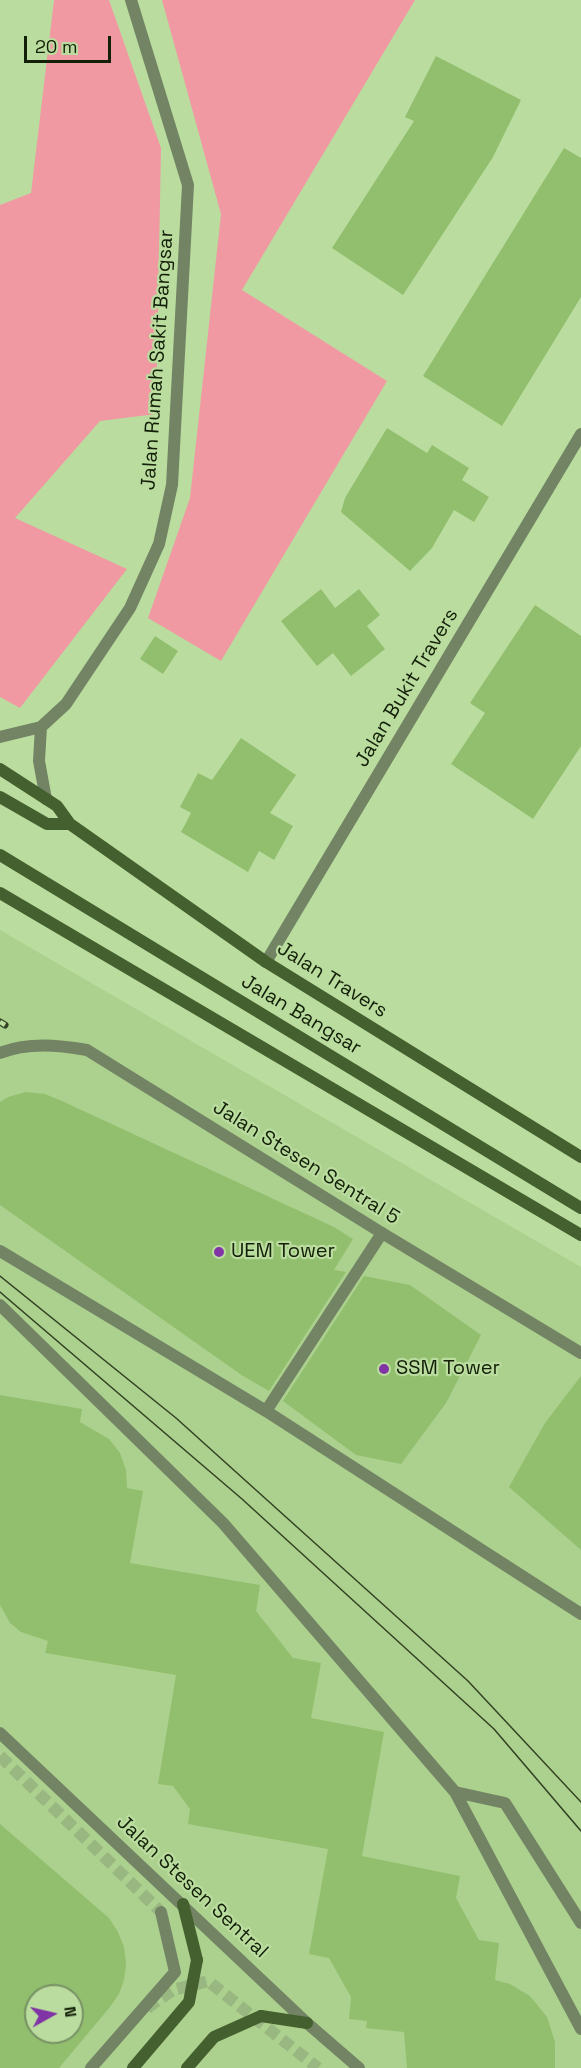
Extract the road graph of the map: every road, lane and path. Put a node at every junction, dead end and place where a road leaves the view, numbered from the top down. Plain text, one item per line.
1 (131, 0) edge
2 (581, 434) edge
3 (41, 727) junction
4 (0, 737) edge
5 (0, 769) edge
6 (0, 797) edge
7 (46, 799) junction
8 (70, 824) junction
9 (0, 855) edge
10 (0, 893) edge
11 (266, 962) junction
12 (0, 1053) edge
13 (581, 1157) edge
14 (581, 1208) edge
15 (382, 1233) junction
16 (581, 1235) edge
17 (0, 1251) edge
18 (0, 1305) edge
19 (581, 1353) edge
20 (266, 1412) junction
21 (581, 1614) edge
22 (0, 1733) edge
23 (455, 1792) junction
24 (183, 1904) junction
25 (161, 1912) tunnel mouth
26 (581, 1923) edge
27 (307, 2023) junction
28 (581, 2029) edge
29 (91, 2068) edge
30 (133, 2068) edge
31 (187, 2068) edge
32 (359, 2068) edge

1 - 3 street, Jalan Rumah Sakit Bangsar
2 - 11 street, Jalan Bukit Travers
3 - 4 street
3 - 7 street
5 - 7 main road
6 - 8 main road
7 - 8 main road
8 - 11 main road, Jalan Travers
9 - 14 main road, Jalan Bangsar
10 - 16 main road
11 - 13 main road, Jalan Travers
12 - 15 street, Jalan Stesen Sentral 5
15 - 19 street, Jalan Stesen Sentral 5
15 - 20 street
17 - 20 street
18 - 23 street
20 - 21 street
22 - 24 street, Jalan Stesen Sentral
23 - 26 street
23 - 28 street
24 - 27 street, Jalan Stesen Sentral
24 - 30 main road, bridge
25 - 29 street
27 - 31 main road, bridge
27 - 32 street, Jalan Stesen Sentral

